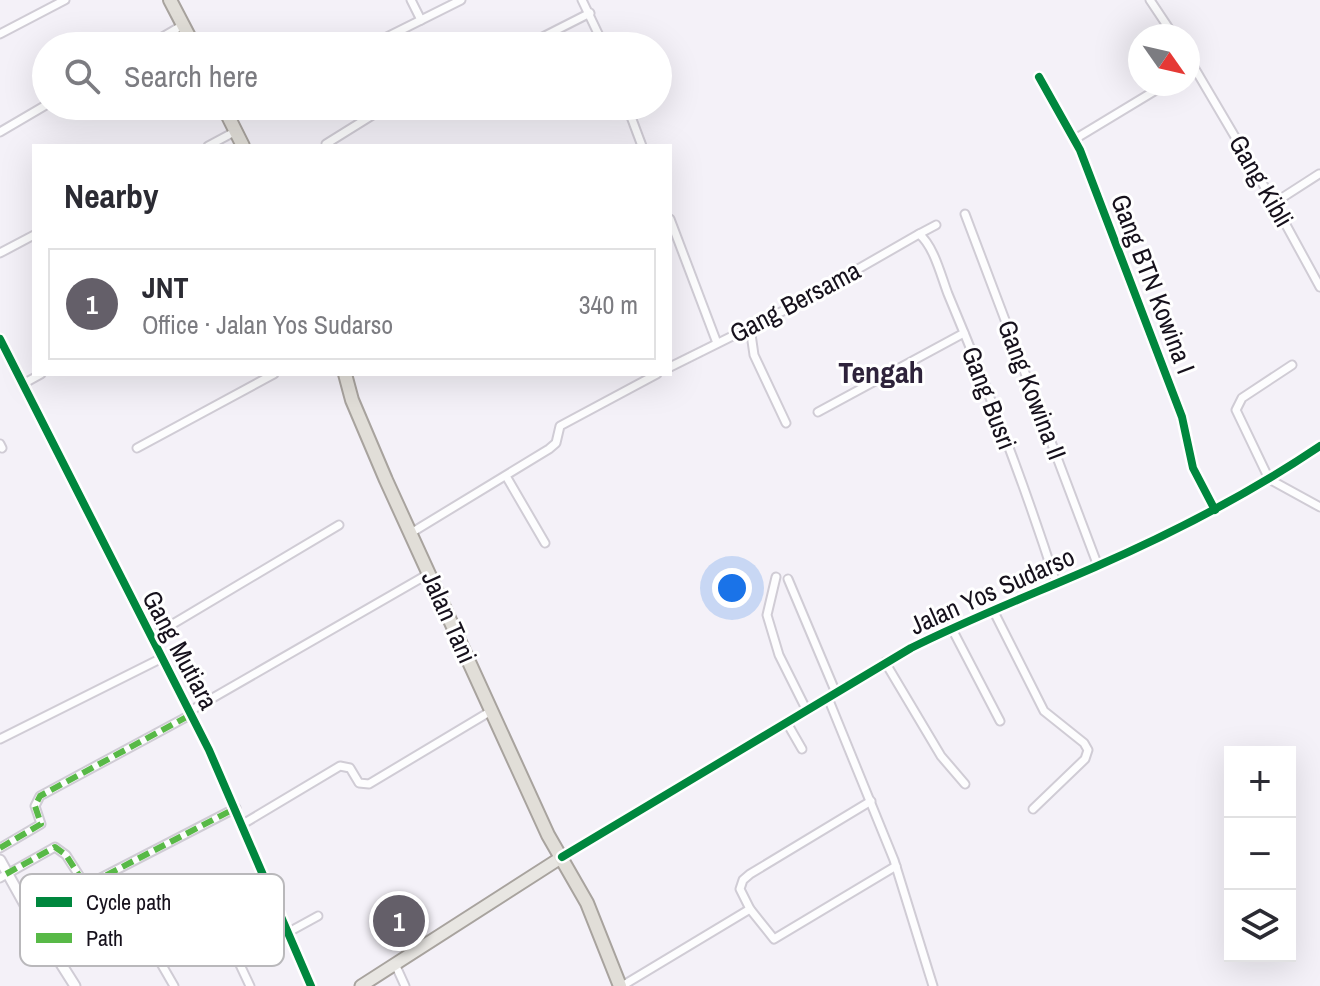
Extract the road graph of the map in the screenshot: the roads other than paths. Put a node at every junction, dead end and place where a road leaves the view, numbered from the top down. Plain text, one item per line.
1 (65, 0) edge
2 (170, 0) edge
3 (411, 0) edge
4 (461, 0) edge
5 (582, 0) edge
6 (1150, 0) edge
7 (590, 13) junction
8 (421, 20) junction
9 (1166, 24) edge
10 (183, 25) junction
11 (171, 32) edge
12 (187, 32) edge
13 (398, 32) edge
14 (553, 32) edge
15 (598, 32) edge
16 (0, 34) edge
17 (1039, 77) dead end
18 (1200, 82) edge
19 (1146, 96) edge
20 (32, 113) edge
21 (230, 120) edge
22 (365, 120) edge
23 (632, 120) edge
24 (236, 131) junction
25 (0, 132) edge
26 (1075, 139) junction
27 (212, 144) edge
28 (242, 144) edge
29 (326, 144) dead end
30 (641, 144) edge
31 (1319, 174) edge
32 (1274, 203) junction
33 (965, 214) dead end
34 (672, 224) edge
35 (936, 225) dead end
36 (919, 234) junction
37 (32, 236) edge
38 (0, 253) edge
39 (1320, 287) edge
40 (750, 327) junction
41 (964, 333) junction
42 (0, 339) edge
43 (717, 343) junction
44 (1292, 365) dead end
45 (672, 366) edge
46 (37, 376) edge
47 (270, 376) edge
48 (346, 376) edge
49 (653, 376) edge
50 (23, 384) junction
51 (818, 412) dead end
52 (786, 423) dead end
53 (1320, 446) edge
54 (137, 448) dead end
55 (506, 476) junction
56 (1269, 479) junction
57 (1320, 507) edge
58 (1215, 510) junction
59 (339, 525) dead end
60 (411, 533) junction
61 (545, 543) dead end
62 (1098, 566) junction
63 (430, 573) junction
64 (776, 577) dead end
65 (788, 579) dead end
66 (1056, 583) junction
67 (993, 610) junction
68 (951, 627) junction
69 (151, 637) junction
70 (162, 658) junction
71 (885, 662) junction
72 (836, 693) junction
73 (828, 698) junction
74 (491, 711) junction
75 (807, 711) junction
76 (191, 713) junction
77 (1000, 721) dead end
78 (787, 723) junction
79 (0, 739) edge
80 (802, 749) dead end
81 (965, 784) dead end
82 (871, 801) junction
83 (236, 808) junction
84 (1033, 809) dead end
85 (243, 824) junction
86 (0, 848) edge
87 (562, 857) junction
88 (0, 860) edge
89 (896, 866) junction
90 (78, 874) edge
91 (108, 874) edge
92 (263, 874) edge
93 (3, 876) edge
94 (20, 902) edge
95 (750, 909) junction
96 (318, 916) dead end
97 (284, 926) edge
98 (287, 933) junction
99 (395, 964) junction
100 (62, 966) edge
101 (162, 966) edge
102 (241, 966) edge
103 (75, 986) edge
104 (174, 986) edge
105 (250, 986) edge
106 (311, 986) edge
107 (361, 986) edge
108 (405, 986) edge
109 (621, 986) edge
110 (933, 986) edge

1 - 16 street
2 - 10 highway
3 - 8 street
4 - 8 street
5 - 7 street
6 - 9 street
7 - 14 street
7 - 15 street
8 - 13 street
10 - 11 street
10 - 12 highway
17 - 26 street, Gang BTN Kowina I
18 - 32 street, Gang Kibli
19 - 26 street
20 - 25 street
21 - 24 highway
22 - 29 street
23 - 30 street
24 - 27 street
24 - 28 highway
26 - 58 street, Gang BTN Kowina I
31 - 32 street
32 - 39 street, Gang Kibli
33 - 62 street, Gang Kowina II
34 - 43 street
35 - 36 street
36 - 40 street, Gang Bersama
36 - 41 street, Gang Busri
37 - 38 street
40 - 43 street, Gang Bersama
40 - 52 street
41 - 51 street
41 - 66 street, Gang Busri
42 - 50 street, Gang Mutiara
43 - 45 street, Gang Bersama
44 - 56 street
46 - 50 street
47 - 54 street
48 - 60 highway, Jalan Tani
49 - 55 street
50 - 69 street, Gang Mutiara
53 - 56 street, Jalan Yos Sudarso
55 - 60 street
55 - 61 street
56 - 57 street
56 - 58 street, Jalan Yos Sudarso
58 - 62 street, Jalan Yos Sudarso
59 - 69 street
60 - 63 highway, Jalan Tani
62 - 66 street, Jalan Yos Sudarso
63 - 74 highway, Jalan Tani
63 - 76 street
64 - 75 street
65 - 72 street
66 - 67 street, Jalan Yos Sudarso
67 - 68 street, Jalan Yos Sudarso
67 - 84 street
68 - 71 street, Jalan Yos Sudarso
68 - 77 street
69 - 70 street, Gang Mutiara
70 - 76 street, Gang Mutiara
70 - 79 street
71 - 72 street, Jalan Yos Sudarso
71 - 81 street
72 - 73 street, Jalan Yos Sudarso
73 - 75 street, Jalan Yos Sudarso
73 - 82 street
74 - 85 street
74 - 87 highway, Jalan Tani
75 - 78 street, Jalan Yos Sudarso
76 - 83 street, Gang Mutiara
76 - 86 street
78 - 80 street
78 - 87 street, Jalan Yos Sudarso
82 - 89 street
82 - 95 street
83 - 85 street, Gang Mutiara
83 - 91 street
85 - 92 street, Gang Mutiara
87 - 99 main road, Jalan Yos Sudarso
87 - 109 highway, Jalan Tani
88 - 93 street
89 - 95 street
89 - 110 street
90 - 93 street
93 - 94 street
95 - 109 street
96 - 98 street
97 - 98 street, Gang Mutiara
98 - 106 street, Gang Mutiara
99 - 107 main road, Jalan Yos Sudarso
99 - 108 street
100 - 103 street
101 - 104 street
102 - 105 street

